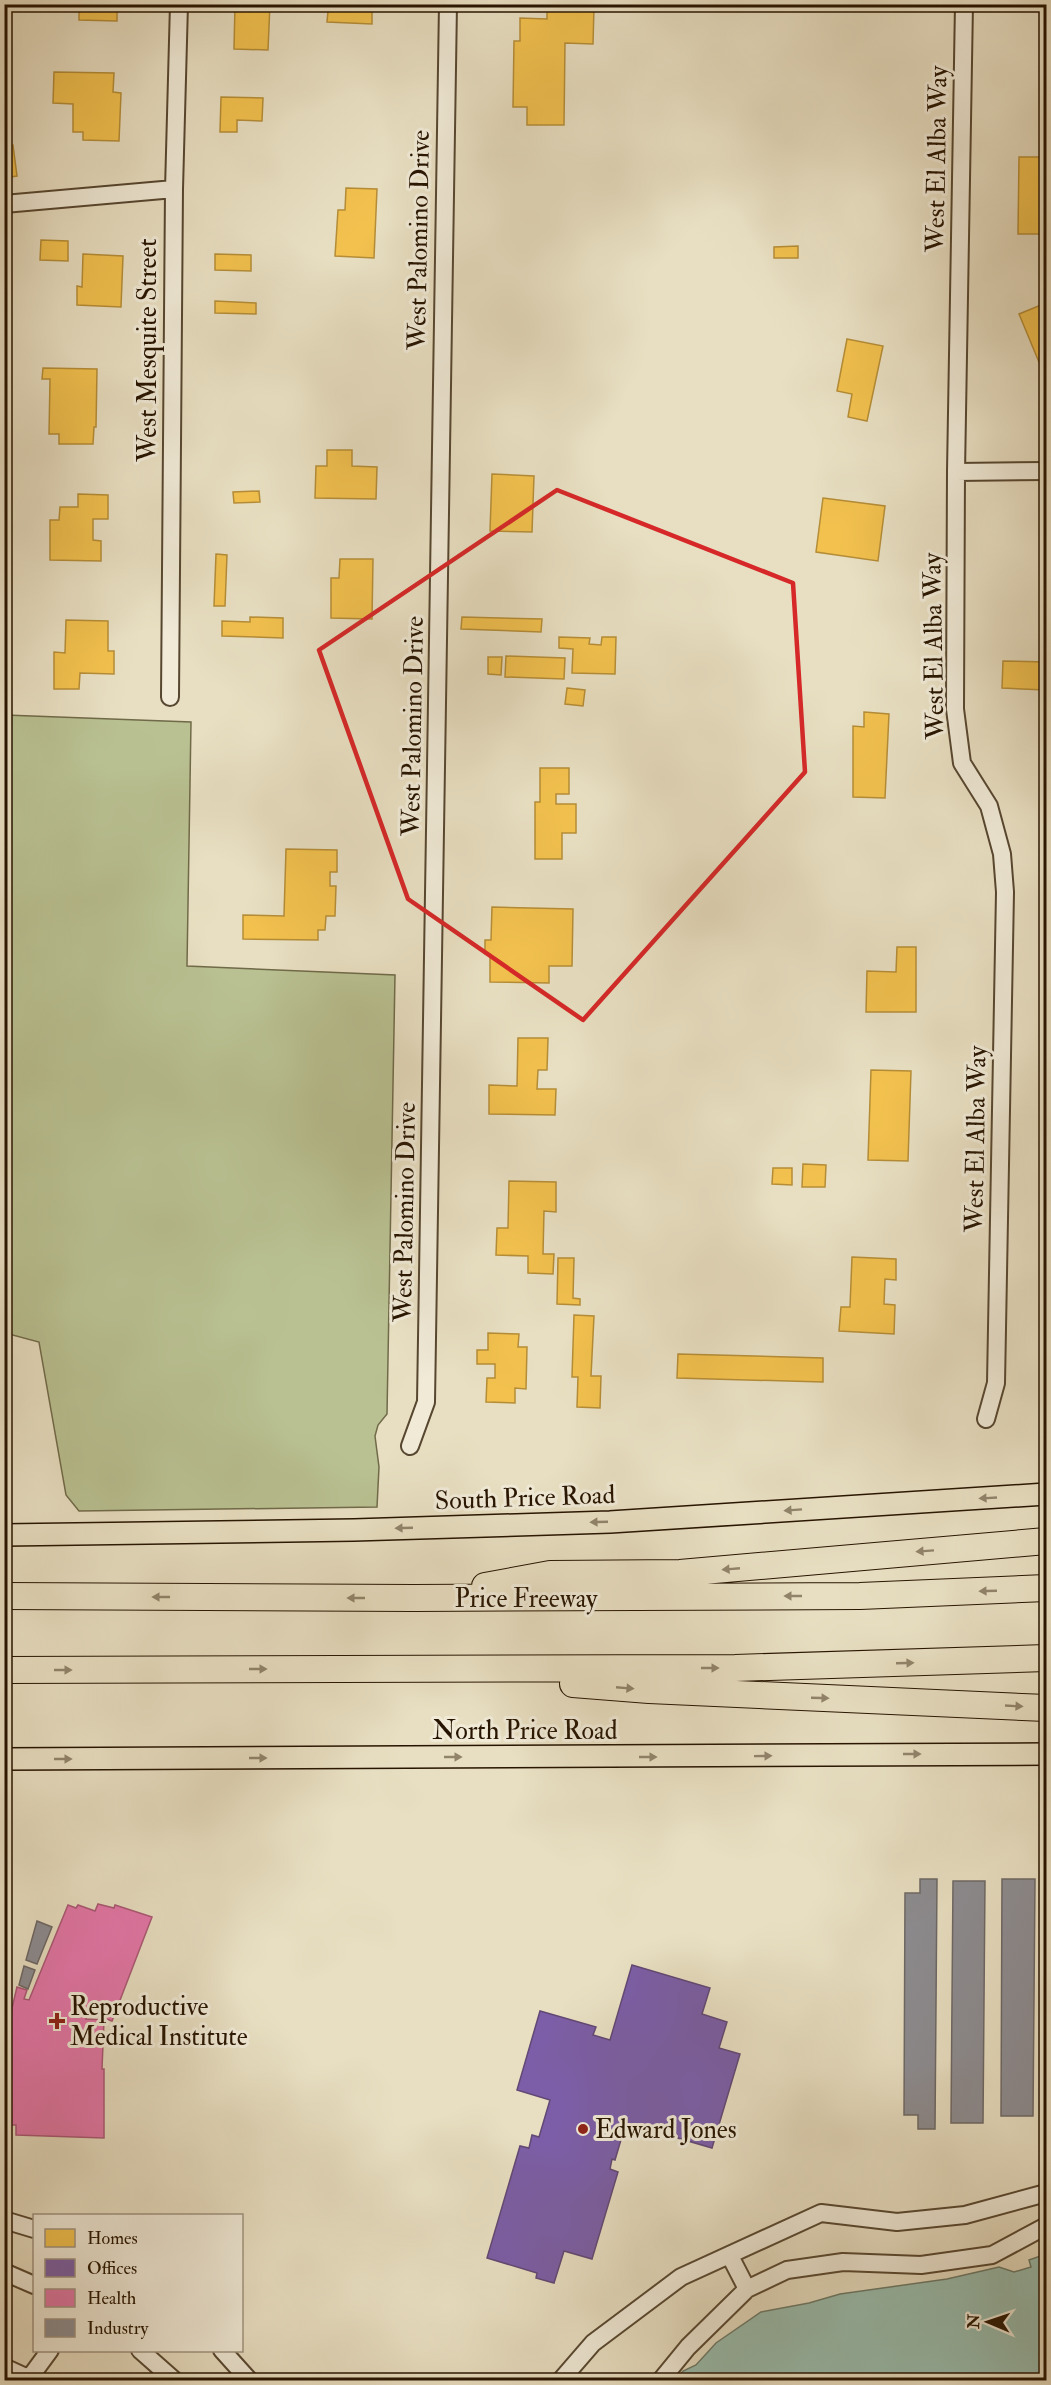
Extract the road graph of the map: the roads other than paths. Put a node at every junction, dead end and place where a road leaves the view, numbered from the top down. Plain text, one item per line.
1 (179, 4) edge
2 (448, 4) edge
3 (964, 4) edge
4 (174, 189) junction
5 (4, 204) edge
6 (1047, 471) edge
7 (956, 472) junction
8 (170, 697) dead end
9 (986, 1419) dead end
10 (410, 1446) dead end
11 (1047, 1494) edge
12 (4, 1534) edge
13 (1047, 1541) edge
14 (1047, 1588) edge
15 (4, 1596) edge
16 (414, 1598) junction
17 (1047, 1658) edge
18 (399, 1669) junction
19 (4, 1670) edge
20 (1047, 1708) edge
21 (1047, 1754) edge
22 (4, 1759) edge
23 (1047, 2193) edge
24 (4, 2220) edge
25 (1047, 2226) edge
26 (33, 2229) edge
27 (730, 2256) junction
28 (4, 2272) edge
29 (33, 2285) edge
30 (747, 2289) junction
31 (48, 2352) edge
32 (142, 2352) edge
33 (224, 2352) edge
34 (4, 2367) edge
35 (26, 2380) edge
36 (174, 2380) edge
37 (249, 2380) edge
38 (561, 2380) edge
39 (661, 2380) edge

1 - 4 street, West Mesquite Street
2 - 10 street, West Palomino Drive
3 - 7 street, West El Alba Way
4 - 5 street
4 - 8 street, West Mesquite Street
6 - 7 street
7 - 9 street, West El Alba Way
11 -> 12 main road, South Price Road
13 -> 16 highway
14 -> 16 highway, Price Freeway
16 -> 15 highway, Price Freeway
18 -> 17 highway
19 -> 18 highway
18 -> 20 highway
22 -> 21 main road, North Price Road
23 - 27 street
24 - 26 street
25 - 30 street
27 - 30 street
27 - 38 street
28 - 29 street
30 - 39 street
31 - 35 street
32 - 36 street
33 - 37 street
34 - 35 street

